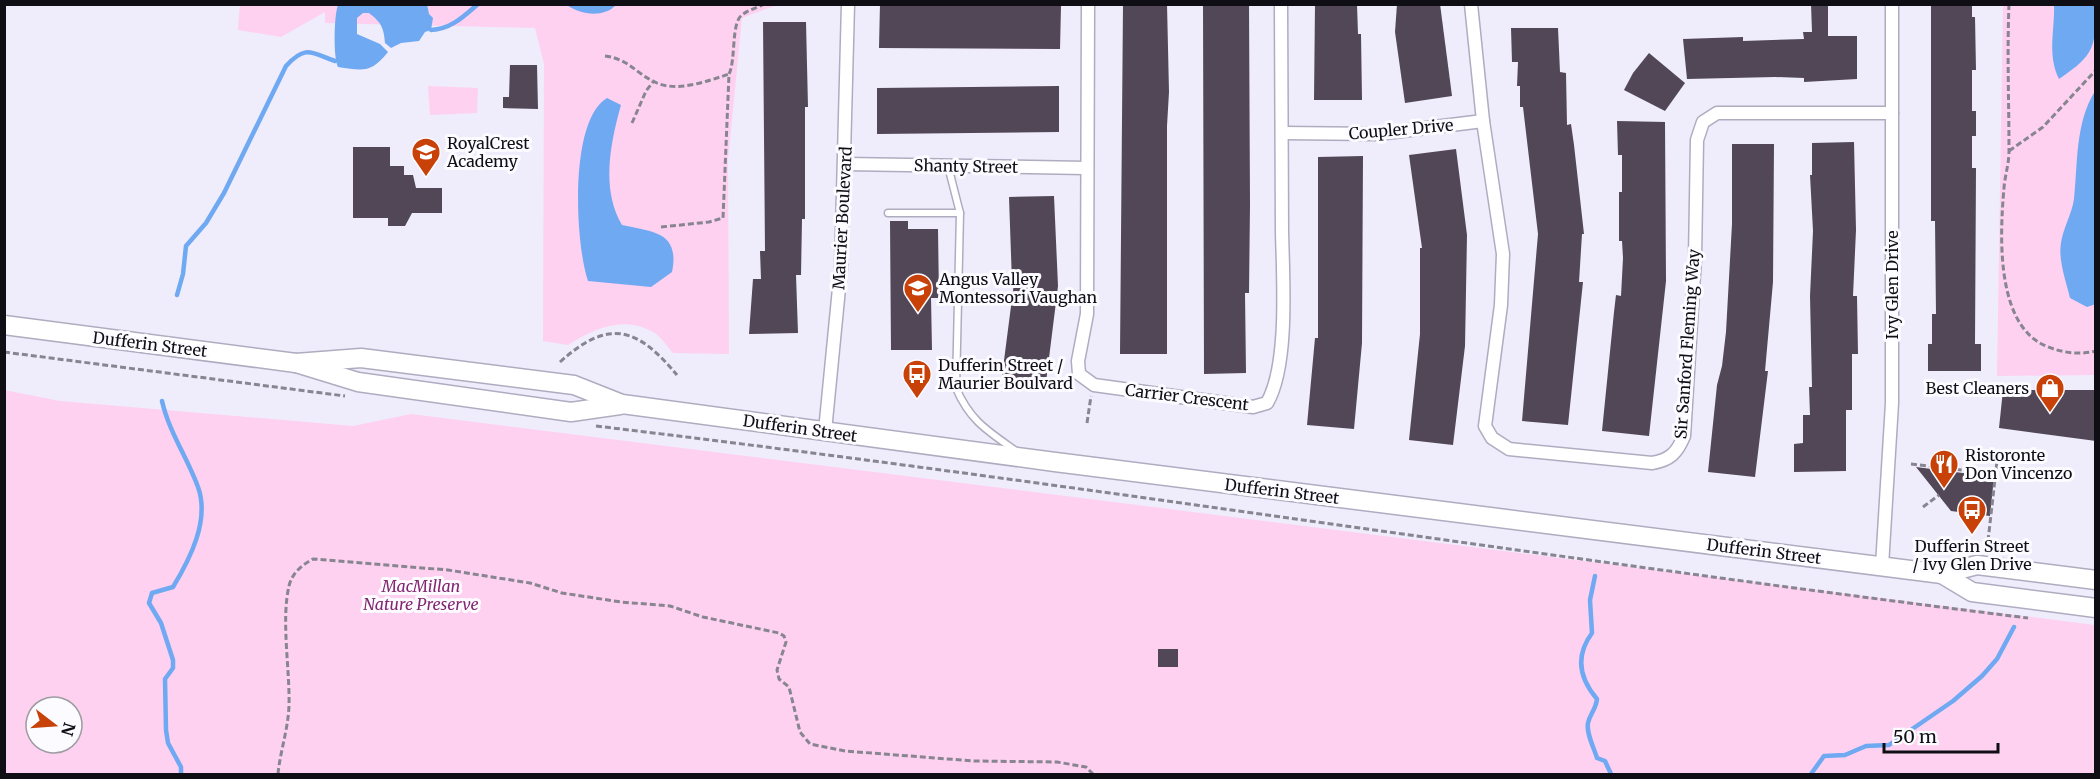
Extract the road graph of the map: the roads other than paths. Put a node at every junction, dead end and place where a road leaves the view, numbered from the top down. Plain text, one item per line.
1 (848, 4) edge
2 (1088, 4) edge
3 (1281, 4) edge
4 (1471, 4) edge
5 (1892, 4) edge
6 (1892, 112) junction
7 (1483, 121) junction
8 (1282, 133) junction
9 (845, 164) junction
10 (948, 166) junction
11 (1086, 168) junction
12 (888, 213) dead end
13 (960, 213) junction
14 (4, 325) edge
15 (296, 363) junction
16 (622, 404) junction
17 (825, 431) junction
18 (1027, 458) junction
19 (1882, 566) junction
20 (1942, 574) junction
21 (2096, 580) edge
22 (2096, 608) edge

1 - 9 street, Maurier Boulevard
2 - 11 street, Carrier Crescent
3 - 8 street, Carrier Crescent
4 - 7 street, Sir Sanford Fleming Way
5 - 6 street, Ivy Glen Drive
6 - 7 street, Sir Sanford Fleming Way
6 - 19 street, Ivy Glen Drive
7 - 8 street, Coupler Drive
8 - 11 street, Carrier Crescent
9 - 10 street, Shanty Street
9 - 17 street, Maurier Boulevard
10 - 11 street, Shanty Street
10 - 13 lane
12 - 13 lane
13 - 18 lane
14 - 15 main road, Dufferin Street
15 - 16 main road, Dufferin Street
15 - 16 main road, Dufferin Street
16 - 17 main road, Dufferin Street
17 - 18 main road, Dufferin Street
18 - 19 main road, Dufferin Street
19 - 20 main road, Dufferin Street
20 - 21 main road, Dufferin Street
20 - 22 main road, Dufferin Street

